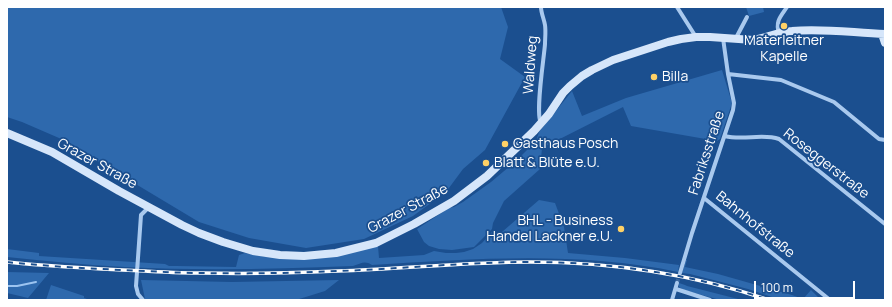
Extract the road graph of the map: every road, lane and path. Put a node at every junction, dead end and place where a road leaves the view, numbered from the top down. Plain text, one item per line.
1 (541, 7) edge
2 (677, 7) edge
3 (787, 7) edge
4 (747, 17) dead end
5 (779, 33) junction
6 (883, 34) edge
7 (696, 37) junction
8 (723, 38) junction
9 (737, 39) junction
10 (885, 43) edge
11 (728, 74) junction
12 (541, 124) junction
13 (7, 133) edge
14 (725, 136) junction
15 (885, 140) edge
16 (704, 198) junction
17 (149, 207) junction
18 (885, 224) edge
19 (680, 273) tunnel mouth
20 (678, 283) tunnel mouth
21 (676, 290) junction
22 (143, 300) edge
23 (672, 300) edge
24 (710, 300) edge
25 (830, 300) edge

1 - 12 street, Waldweg
2 - 7 street
3 - 5 street
4 - 9 street
5 - 6 main road, Grazer Straße
5 - 9 main road, Grazer Straße
6 - 10 main road
7 - 8 main road, Grazer Straße
7 - 12 main road, Grazer Straße
8 - 9 main road, Grazer Straße
8 - 11 street, Fabriksstraße
11 - 14 street, Fabriksstraße
11 - 15 street
12 - 17 main road, Grazer Straße
13 - 17 main road, Grazer Straße
14 - 16 street, Fabriksstraße
14 - 18 street, Roseggerstraße
16 - 19 street, Fabriksstraße
16 - 25 street, Bahnhofstraße
17 - 22 street
20 - 21 street
21 - 23 street
21 - 24 street

